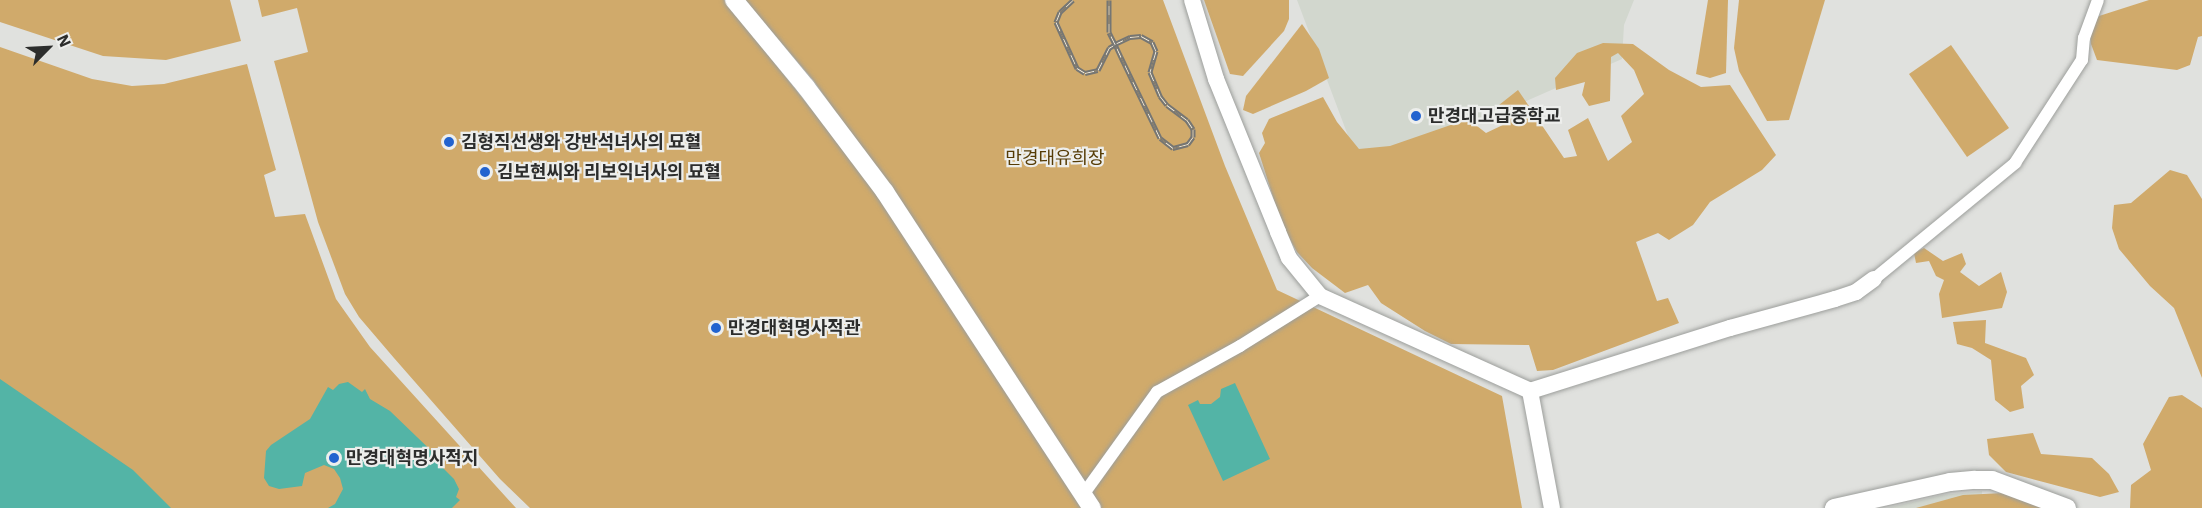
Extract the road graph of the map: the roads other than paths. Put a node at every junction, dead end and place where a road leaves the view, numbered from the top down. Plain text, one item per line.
1 (734, 0) edge
2 (1192, 0) edge
3 (2098, 0) edge
4 (1874, 279) joint
5 (1320, 296) junction
6 (1530, 391) junction
7 (1088, 501) edge
8 (1552, 508) edge
9 (1834, 508) edge
10 (2067, 508) edge

1 - 7 main road
2 - 5 street
3 - 4 street
4 - 6 street
5 - 6 street
5 - 7 street
6 - 8 street
9 - 10 main road

